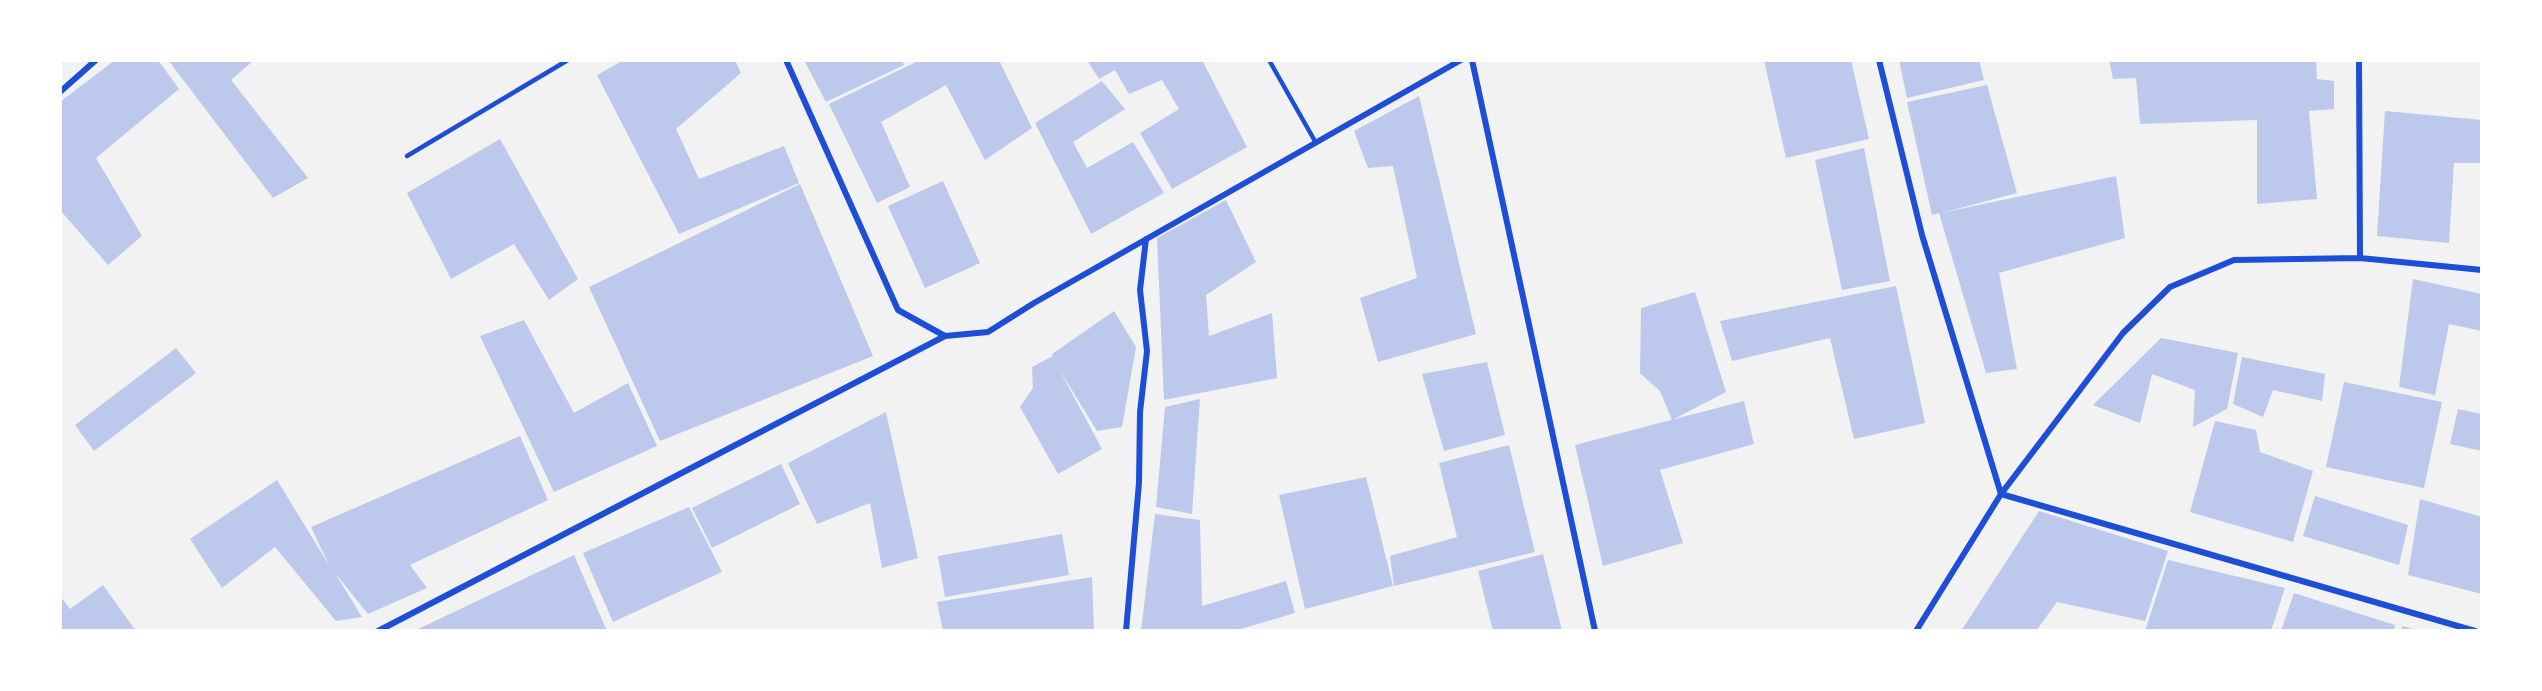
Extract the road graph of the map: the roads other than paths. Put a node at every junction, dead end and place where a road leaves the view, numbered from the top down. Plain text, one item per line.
1 (96, 60) edge
2 (568, 60) edge
3 (786, 60) edge
4 (1269, 60) edge
5 (1461, 60) edge
6 (1472, 60) edge
7 (1879, 60) edge
8 (2359, 60) edge
9 (60, 92) edge
10 (1316, 143) junction
11 (406, 156) dead end
12 (1146, 239) junction
13 (2360, 258) junction
14 (2482, 270) edge
15 (945, 336) junction
16 (2001, 494) junction
17 (378, 631) edge
18 (1126, 631) edge
19 (1595, 631) edge
20 (1916, 631) edge
21 (2475, 631) edge

1 - 9 street
2 - 11 lane
3 - 15 street
4 - 10 lane
5 - 10 street
6 - 19 street
7 - 16 street
8 - 13 street
10 - 12 street
12 - 15 street
12 - 18 street
13 - 14 street
13 - 16 street
15 - 17 street
16 - 20 street
16 - 21 street

